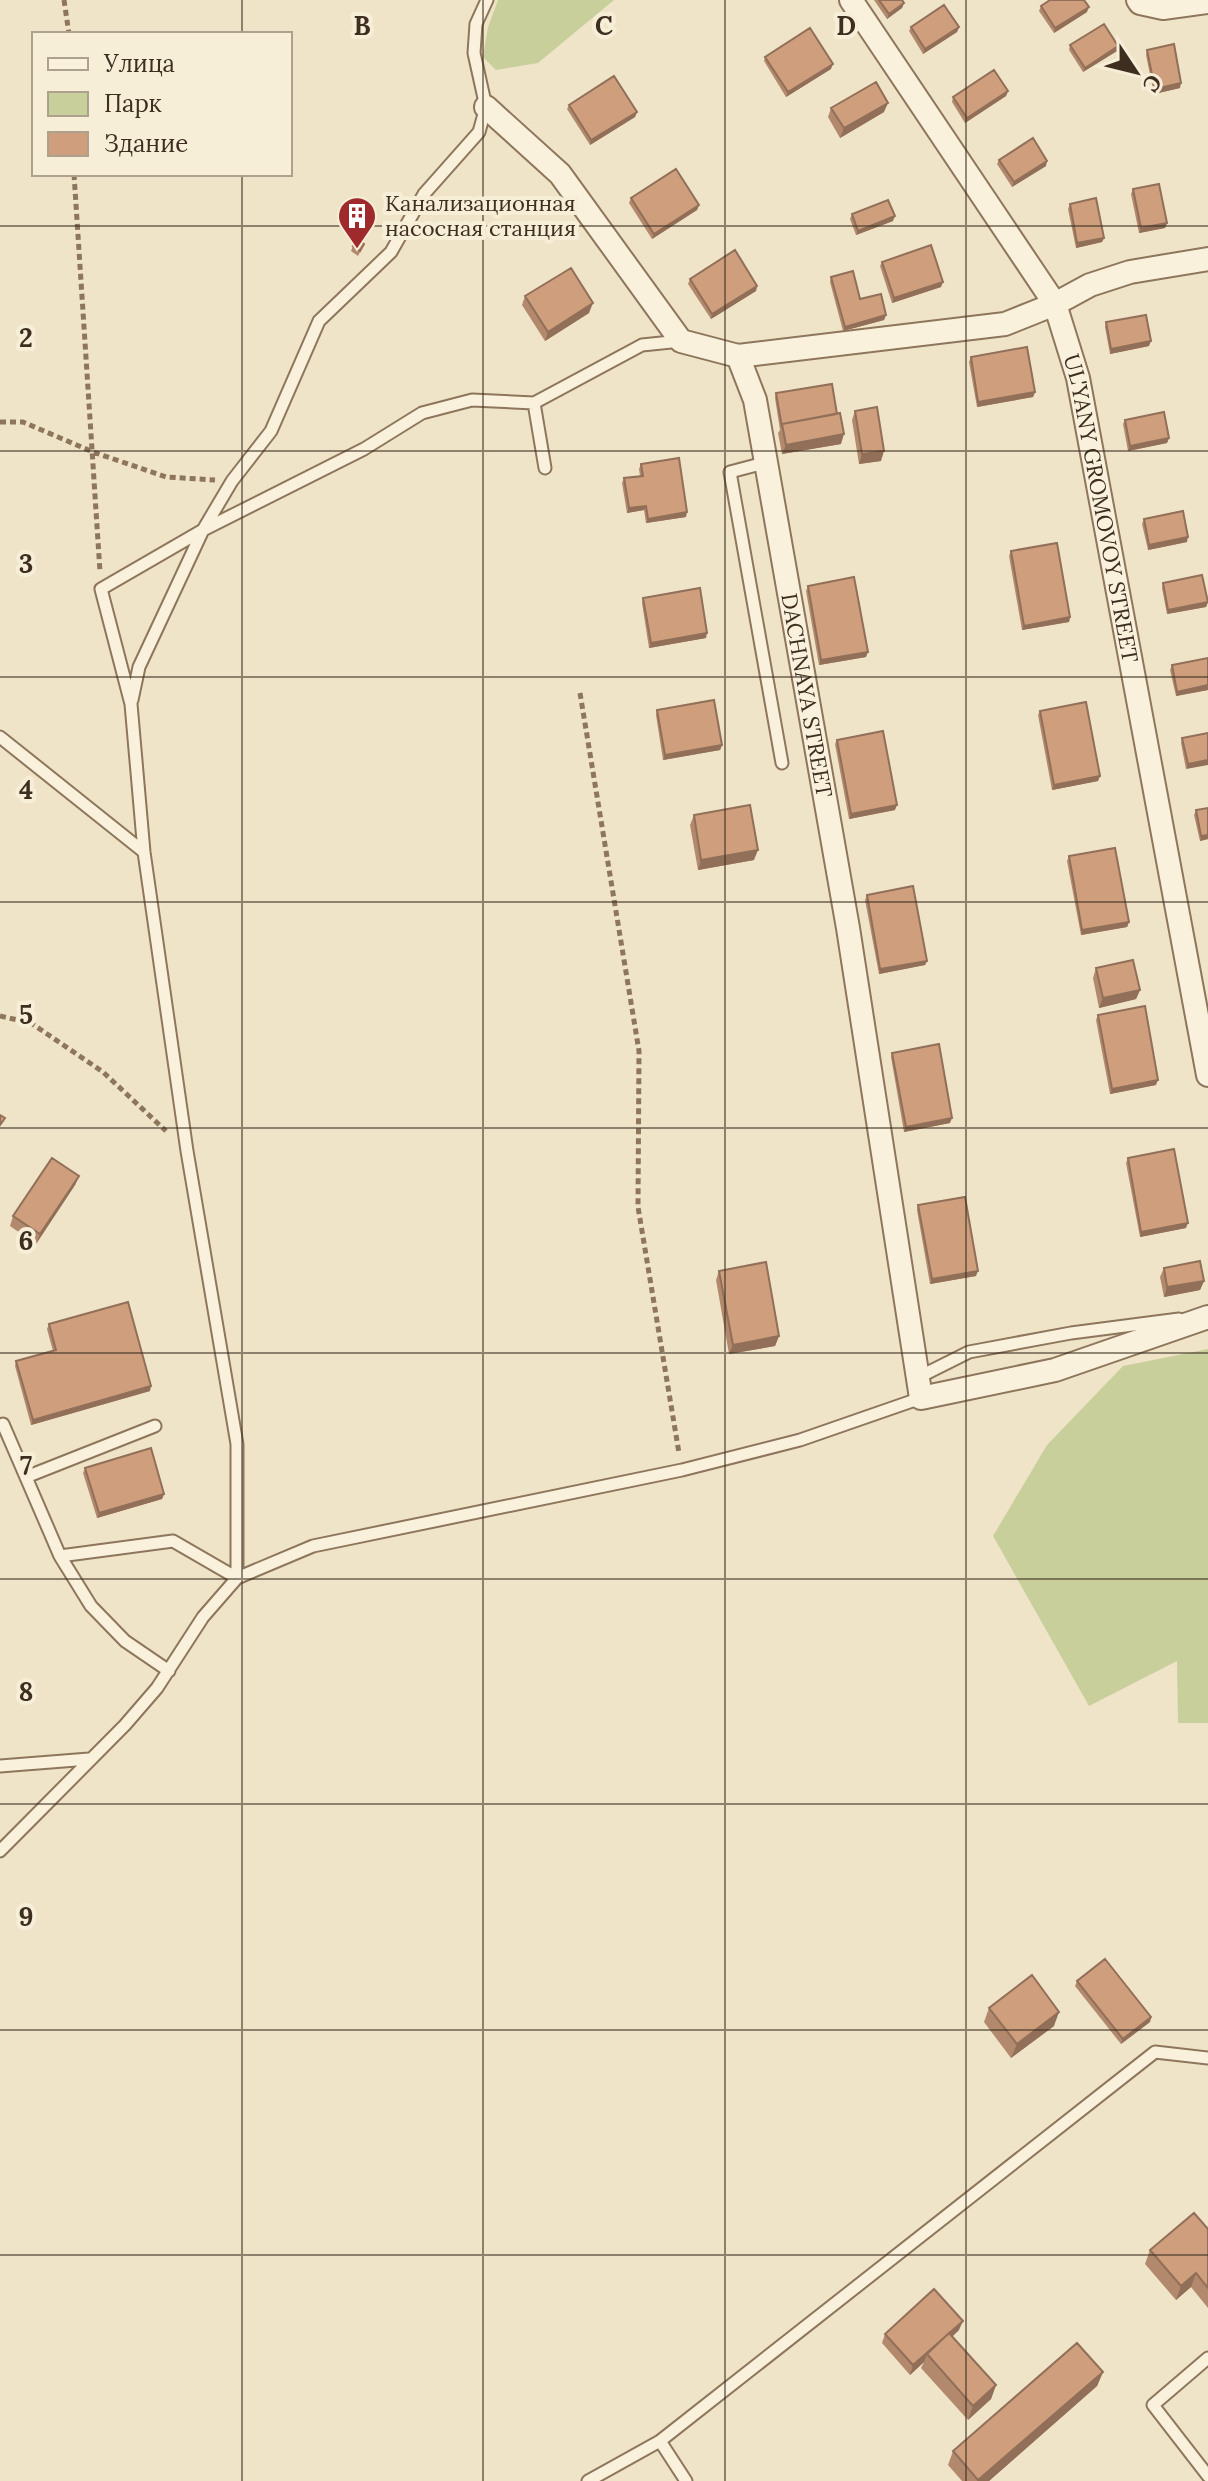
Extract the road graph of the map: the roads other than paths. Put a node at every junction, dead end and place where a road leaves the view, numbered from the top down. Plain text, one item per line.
1 (487, 0) edge
2 (851, 0) edge
3 (1138, 0) edge
4 (1208, 2) edge
5 (486, 107) junction
6 (1208, 259) edge
7 (1055, 304) junction
8 (681, 341) junction
9 (738, 356) junction
10 (534, 403) junction
11 (764, 463) junction
12 (545, 468) dead end
13 (203, 530) junction
14 (131, 704) junction
15 (0, 737) edge
16 (782, 763) dead end
17 (144, 852) junction
18 (1208, 1075) edge
19 (1208, 1317) edge
20 (920, 1388) junction
21 (3, 1424) dead end
22 (155, 1426) dead end
23 (26, 1477) junction
24 (60, 1556) junction
25 (237, 1578) junction
26 (169, 1671) junction
27 (89, 1759) junction
28 (0, 1766) edge
29 (0, 1851) edge
30 (1208, 2058) edge
31 (1208, 2358) edge
32 (660, 2441) junction
33 (1208, 2476) edge
34 (588, 2481) edge
35 (686, 2481) edge

1 - 5 lane
2 - 7 street, UL'YANY GROMOVOY STREET
3 - 4 street
5 - 8 street
5 - 13 lane
6 - 7 street
7 - 9 street
7 - 18 street, UL'YANY GROMOVOY STREET
8 - 9 street
8 - 10 lane
9 - 11 street, DACHNAYA STREET
10 - 12 lane
10 - 13 lane
11 - 16 lane
11 - 20 street, DACHNAYA STREET
13 - 14 lane
13 - 14 lane
14 - 17 lane
15 - 17 lane
17 - 25 lane
19 - 20 street
19 - 20 lane
20 - 25 lane
21 - 23 lane
22 - 23 lane
23 - 24 lane
24 - 25 lane
24 - 26 lane
25 - 26 lane
26 - 27 lane
27 - 28 lane
27 - 29 lane
30 - 32 lane
31 - 33 lane
32 - 34 lane
32 - 35 lane

